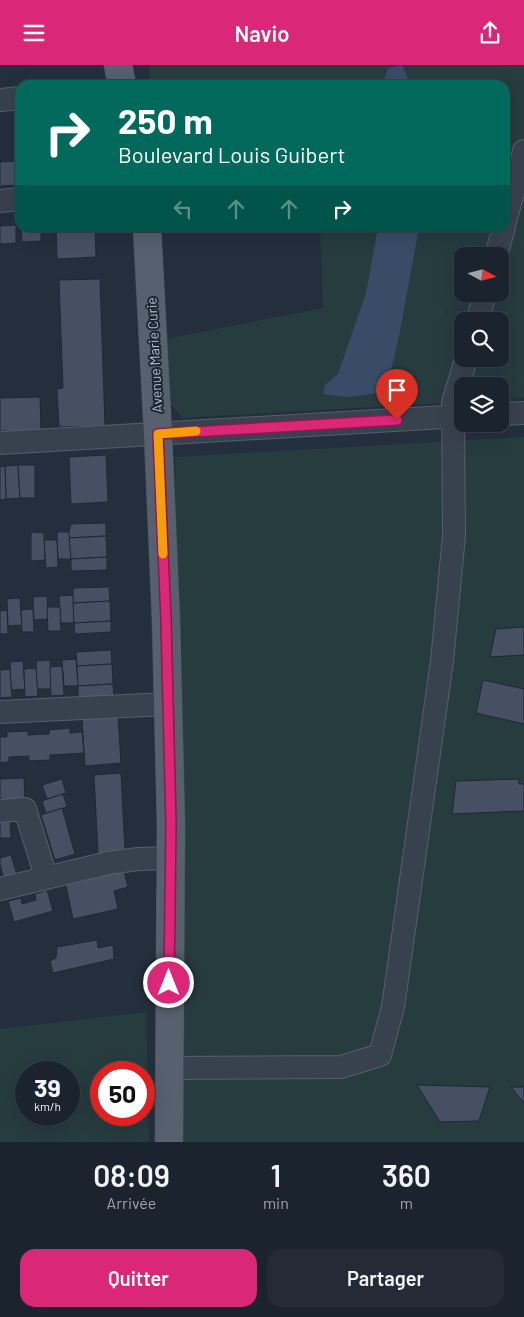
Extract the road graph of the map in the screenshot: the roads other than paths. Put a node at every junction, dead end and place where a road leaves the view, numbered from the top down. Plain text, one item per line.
1 (118, 65) edge
2 (121, 80) edge
3 (15, 99) edge
4 (0, 100) edge
5 (524, 151) edge
6 (15, 200) edge
7 (0, 201) edge
8 (510, 203) edge
9 (147, 232) edge
10 (503, 232) edge
11 (498, 247) edge
12 (524, 413) edge
13 (509, 414) edge
14 (454, 416) edge
15 (457, 432) edge
16 (158, 434) junction
17 (0, 443) edge
18 (167, 704) junction
19 (0, 712) edge
20 (0, 811) edge
21 (170, 858) junction
22 (46, 877) junction
23 (0, 889) edge
24 (169, 1068) junction
25 (169, 1142) edge

1 - 2 main road
3 - 4 street
5 - 8 street
6 - 7 street
9 - 16 main road, Avenue Marie Curie
10 - 11 street
12 - 13 street
14 - 16 street
15 - 24 street
16 - 17 street
16 - 18 main road, Avenue Marie Curie
18 - 19 street
18 - 21 main road, Avenue Marie Curie
20 - 22 street
21 - 22 street
21 - 24 main road, Avenue Marie Curie
22 - 23 street
24 - 25 main road, Avenue Marie Curie

